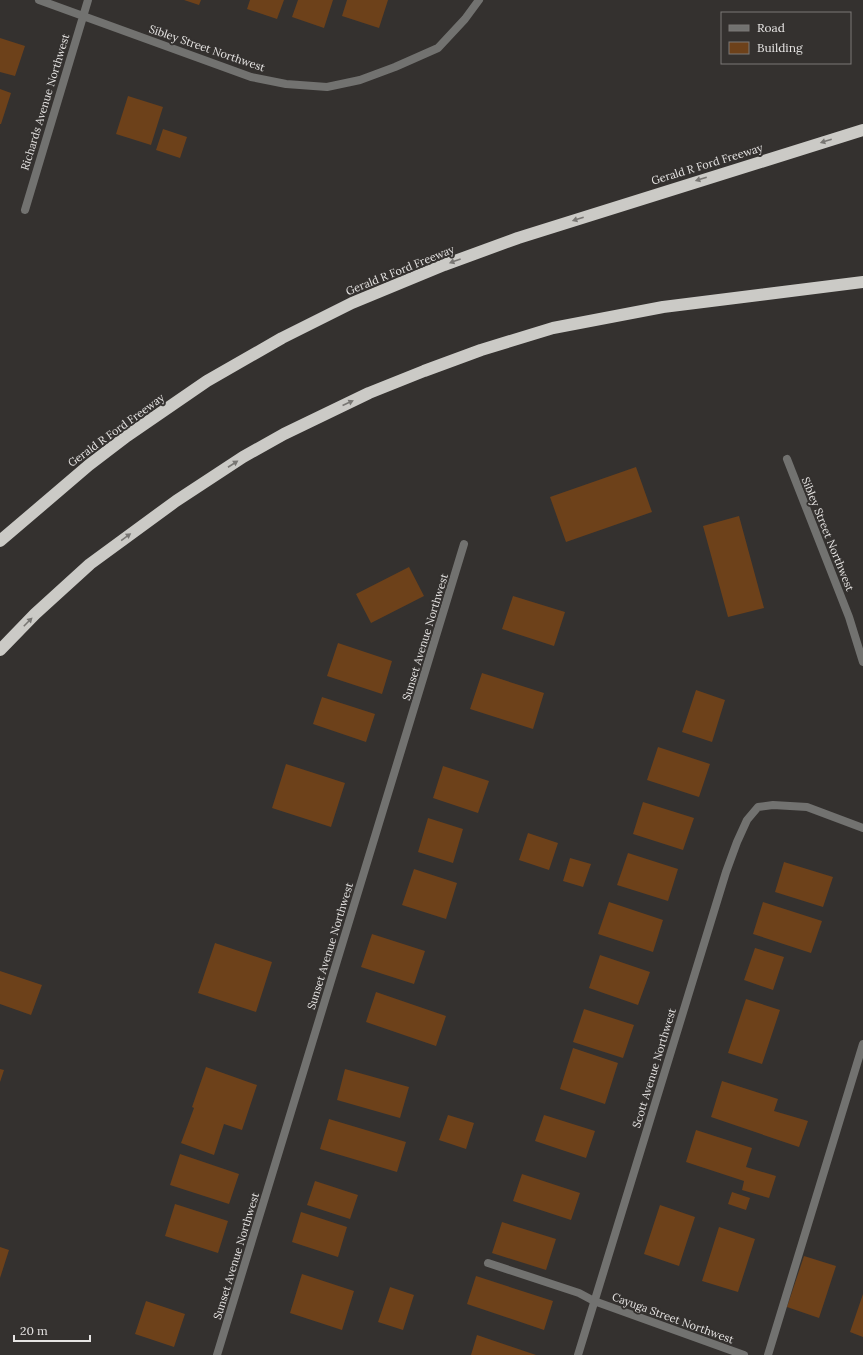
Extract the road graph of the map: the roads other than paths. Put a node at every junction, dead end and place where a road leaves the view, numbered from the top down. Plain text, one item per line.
1 (39, 0) edge
2 (88, 0) edge
3 (479, 0) edge
4 (83, 16) junction
5 (863, 130) edge
6 (25, 210) dead end
7 (863, 282) edge
8 (787, 459) dead end
9 (0, 541) edge
10 (464, 544) dead end
11 (0, 650) edge
12 (863, 662) edge
13 (863, 828) edge
14 (863, 1044) edge
15 (488, 1263) dead end
16 (594, 1302) junction
17 (217, 1355) edge
18 (578, 1355) edge
19 (744, 1355) edge
20 (768, 1355) edge

1 - 4 street, Sibley Street Northwest
2 - 4 street, Richards Avenue Northwest
3 - 4 street, Sibley Street Northwest
4 - 6 street, Richards Avenue Northwest
5 -> 9 highway, Gerald R Ford Freeway
11 -> 7 highway
8 - 12 street, Sibley Street Northwest
10 - 17 street, Sunset Avenue Northwest
13 - 16 street, Scott Avenue Northwest
14 - 20 street
15 - 16 street, Cayuga Street Northwest
16 - 18 street, Scott Avenue Northwest
16 - 19 street, Cayuga Street Northwest

